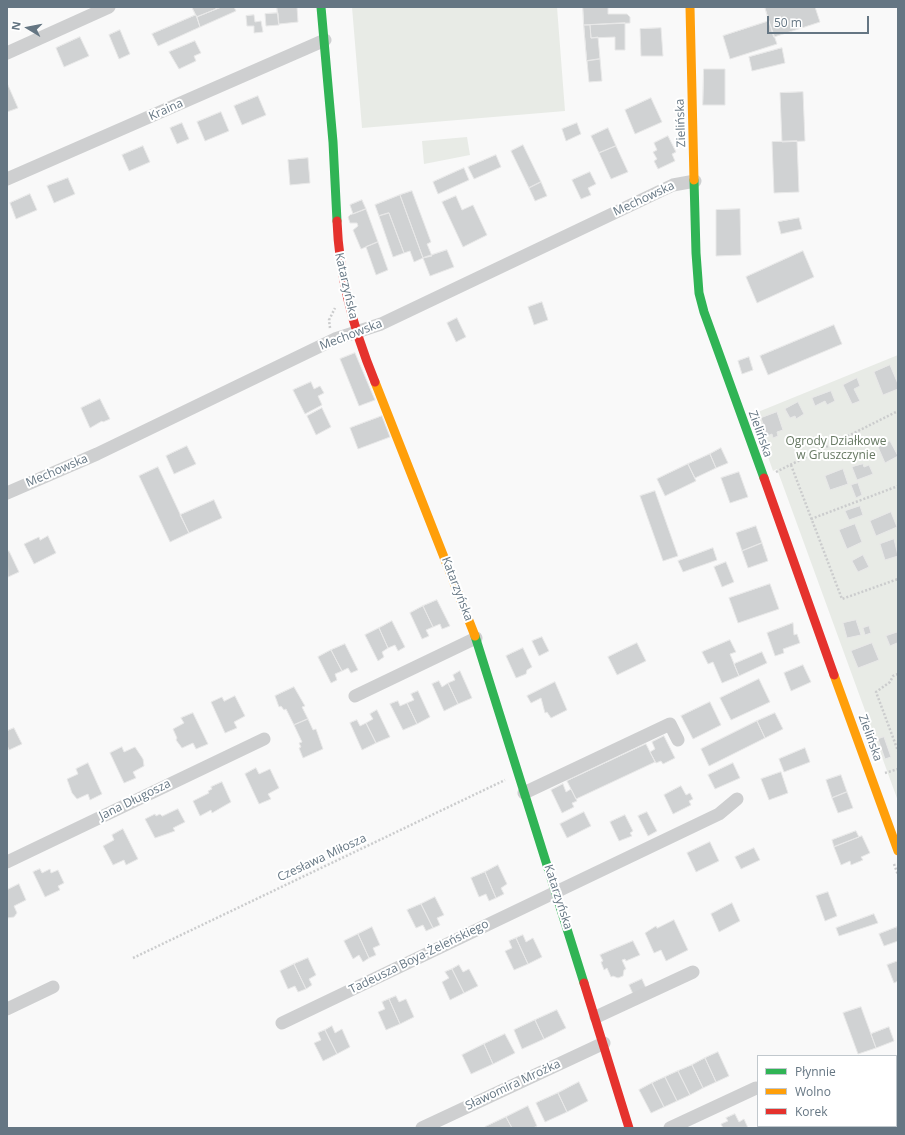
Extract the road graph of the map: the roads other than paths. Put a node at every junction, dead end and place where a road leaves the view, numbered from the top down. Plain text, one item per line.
1 (109, 7) edge
2 (321, 7) edge
3 (690, 7) edge
4 (325, 40) junction
5 (7, 53) edge
6 (7, 179) edge
7 (695, 181) junction
8 (357, 332) junction
9 (7, 493) edge
10 (476, 638) junction
11 (355, 696) dead end
12 (264, 739) dead end
13 (678, 740) dead end
14 (524, 793) junction
15 (737, 799) dead end
16 (898, 851) edge
17 (7, 862) edge
18 (556, 891) junction
19 (694, 972) dead end
20 (53, 987) dead end
21 (7, 1008) edge
22 (596, 1018) junction
23 (282, 1023) dead end
24 (604, 1043) junction
25 (756, 1088) dead end
26 (422, 1128) edge
27 (629, 1128) edge
28 (670, 1128) edge

1 - 5 street
2 - 4 street, Katarzyńska
3 - 7 street, Zielińska
4 - 6 street, Kraina
4 - 8 street, Katarzyńska
7 - 8 street, Mechowska
7 - 16 street, Zielińska
8 - 9 street, Mechowska
8 - 10 street, Katarzyńska
10 - 11 street
10 - 14 street, Katarzyńska
12 - 17 street, Jana Długosza
13 - 14 street
14 - 18 street, Katarzyńska
15 - 18 street, Tadeusza Boya-Żeleńskiego
18 - 22 street, Katarzyńska
18 - 23 street, Tadeusza Boya-Żeleńskiego
19 - 22 street
20 - 21 street
22 - 24 street, Katarzyńska
24 - 26 street, Sławomira Mrożka
24 - 27 street, Katarzyńska
25 - 28 street

